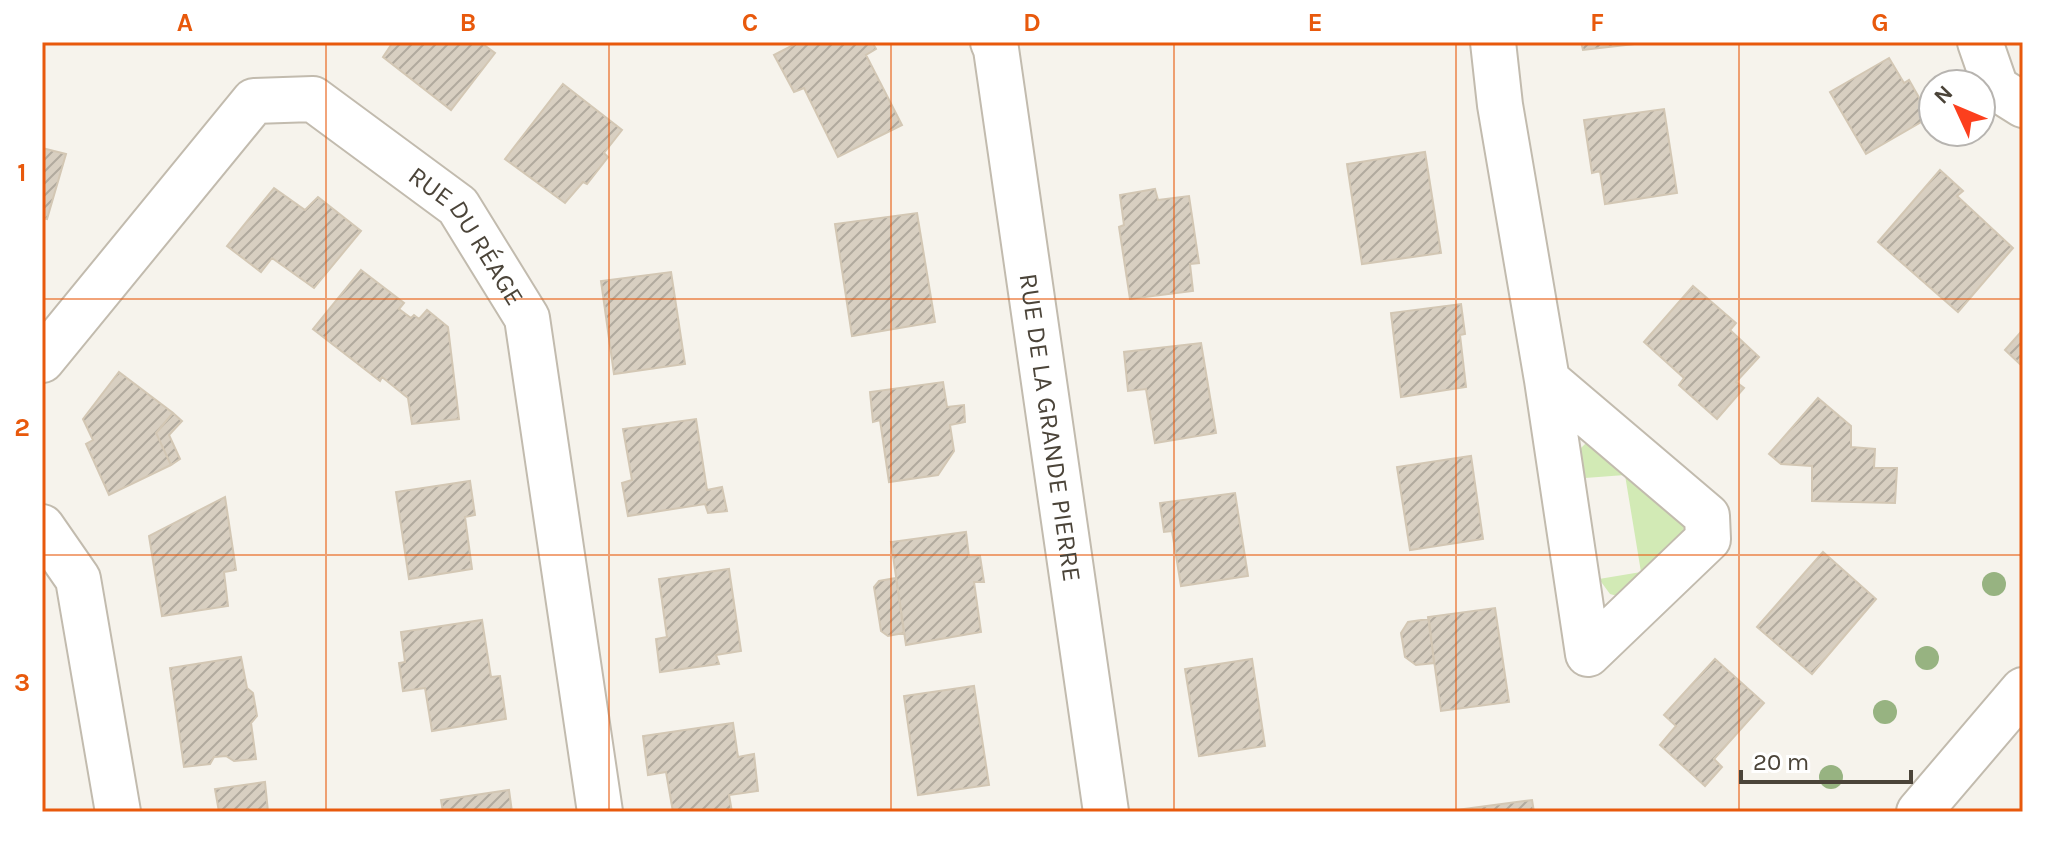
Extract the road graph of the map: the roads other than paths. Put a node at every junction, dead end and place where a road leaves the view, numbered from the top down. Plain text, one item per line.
1 (993, 42) edge
2 (1493, 42) edge
3 (1980, 42) edge
4 (2023, 105) edge
5 (42, 360) edge
6 (1547, 380) junction
7 (42, 527) edge
8 (2023, 690) edge
9 (118, 812) edge
10 (600, 812) edge
11 (1106, 812) edge
12 (1919, 812) edge

1 - 11 street, RUE DE LA GRANDE PIERRE
2 - 6 street
3 - 4 street
5 - 10 street, RUE DU RÉAGE
6 - 6 street
7 - 9 street
8 - 12 street

